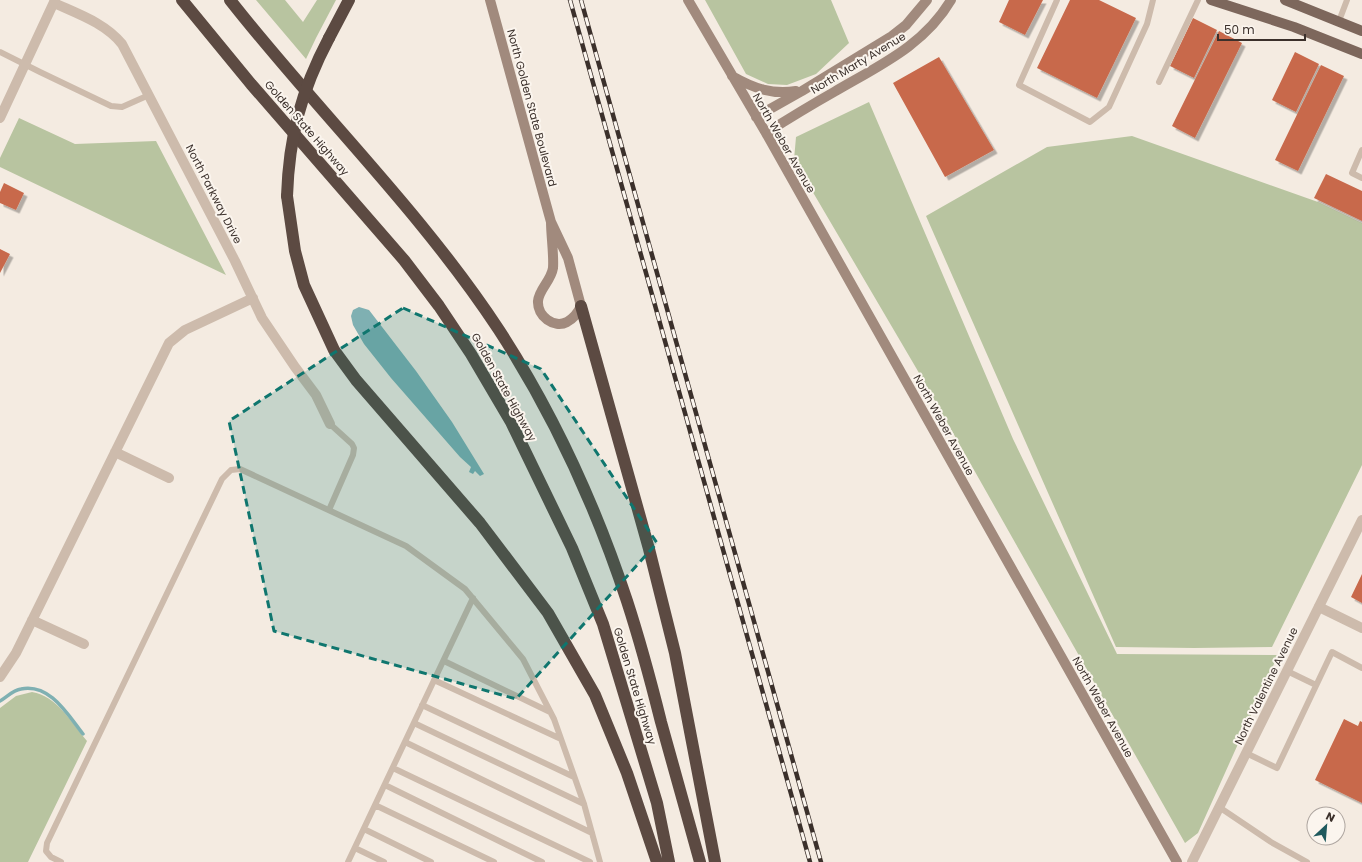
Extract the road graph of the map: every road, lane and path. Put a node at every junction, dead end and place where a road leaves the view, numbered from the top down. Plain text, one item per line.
1 (182, 0) edge
2 (230, 0) edge
3 (349, 0) edge
4 (490, 0) edge
5 (688, 0) edge
6 (927, 0) edge
7 (951, 0) edge
8 (1057, 0) edge
9 (1154, 0) edge
10 (1198, 0) edge
11 (1210, 0) edge
12 (1285, 0) edge
13 (1347, 0) edge
14 (55, 1) edge
15 (1339, 21) junction
16 (1362, 31) edge
17 (0, 52) edge
18 (1362, 54) edge
19 (26, 65) junction
20 (732, 76) junction
21 (1159, 82) dead end
22 (802, 90) junction
23 (149, 95) junction
24 (756, 116) junction
25 (0, 118) edge
26 (766, 133) junction
27 (1362, 150) edge
28 (1362, 178) edge
29 (551, 222) junction
30 (253, 298) junction
31 (581, 306) junction
32 (330, 424) joint
33 (115, 452) junction
34 (170, 478) dead end
35 (329, 510) junction
36 (1362, 520) edge
37 (473, 598) junction
38 (1319, 607) junction
39 (32, 620) junction
40 (1362, 628) edge
41 (84, 644) dead end
42 (444, 661) junction
43 (1362, 668) edge
44 (1287, 671) junction
45 (0, 677) edge
46 (434, 680) junction
47 (1316, 685) junction
48 (422, 705) junction
49 (551, 712) junction
50 (414, 723) junction
51 (561, 739) junction
52 (405, 742) junction
53 (1246, 753) junction
54 (393, 768) junction
55 (574, 777) junction
56 (385, 785) junction
57 (584, 804) junction
58 (376, 805) junction
59 (1219, 807) junction
60 (364, 829) junction
61 (592, 833) junction
62 (355, 848) junction
63 (61, 862) edge
64 (348, 862) edge
65 (384, 862) edge
66 (432, 862) edge
67 (494, 862) edge
68 (542, 862) edge
69 (590, 862) edge
70 (600, 862) edge
71 (657, 862) edge
72 (669, 862) edge
73 (700, 862) edge
74 (715, 862) edge
75 (1177, 862) edge
76 (1192, 862) edge
77 (1307, 862) edge

1 - 72 highway, Golden State Highway
2 - 73 highway, Golden State Highway
3 - 71 highway, bridge
4 - 29 main road, North Golden State Boulevard
5 - 20 main road, North Weber Avenue
6 - 22 main road, North Marty Avenue
7 - 26 main road, North Marty Avenue
8 - 9 lane
10 - 21 lane
11 - 18 main road
12 - 15 main road
13 - 15 lane
14 - 19 street
14 - 23 street, North Parkway Drive
15 - 16 main road
17 - 19 lane
19 - 23 lane
19 - 25 street
20 - 22 main road
20 - 24 main road, North Weber Avenue
22 - 24 main road, North Marty Avenue
23 - 30 street, North Parkway Drive
24 - 26 main road, North Weber Avenue
26 - 75 main road, North Weber Avenue
27 - 28 lane
29 - 31 main road, North Golden State Boulevard
29 - 31 main road, North Golden State Boulevard
30 - 32 street, North Parkway Drive
30 - 33 street
31 - 74 highway
32 - 35 lane
33 - 34 street
33 - 39 street
35 - 37 lane
35 - 63 lane
36 - 38 street, North Valentine Avenue
37 - 42 lane
37 - 49 lane
38 - 40 street
38 - 44 street, North Valentine Avenue
39 - 41 street
39 - 45 street
42 - 46 lane
42 - 49 lane
43 - 47 lane
44 - 47 lane
44 - 53 street, North Valentine Avenue
46 - 48 lane
46 - 51 lane
47 - 53 lane
48 - 50 lane
48 - 55 lane
49 - 51 lane
50 - 52 lane
50 - 57 lane
51 - 55 lane
52 - 54 lane
52 - 61 lane
53 - 59 street, North Valentine Avenue
54 - 56 lane
54 - 69 lane
55 - 57 lane
56 - 58 lane
56 - 68 lane
57 - 61 lane
58 - 60 lane
58 - 67 lane
59 - 76 street, North Valentine Avenue
59 - 77 lane
60 - 62 lane
60 - 66 lane
61 - 70 lane
62 - 64 lane
62 - 65 lane

